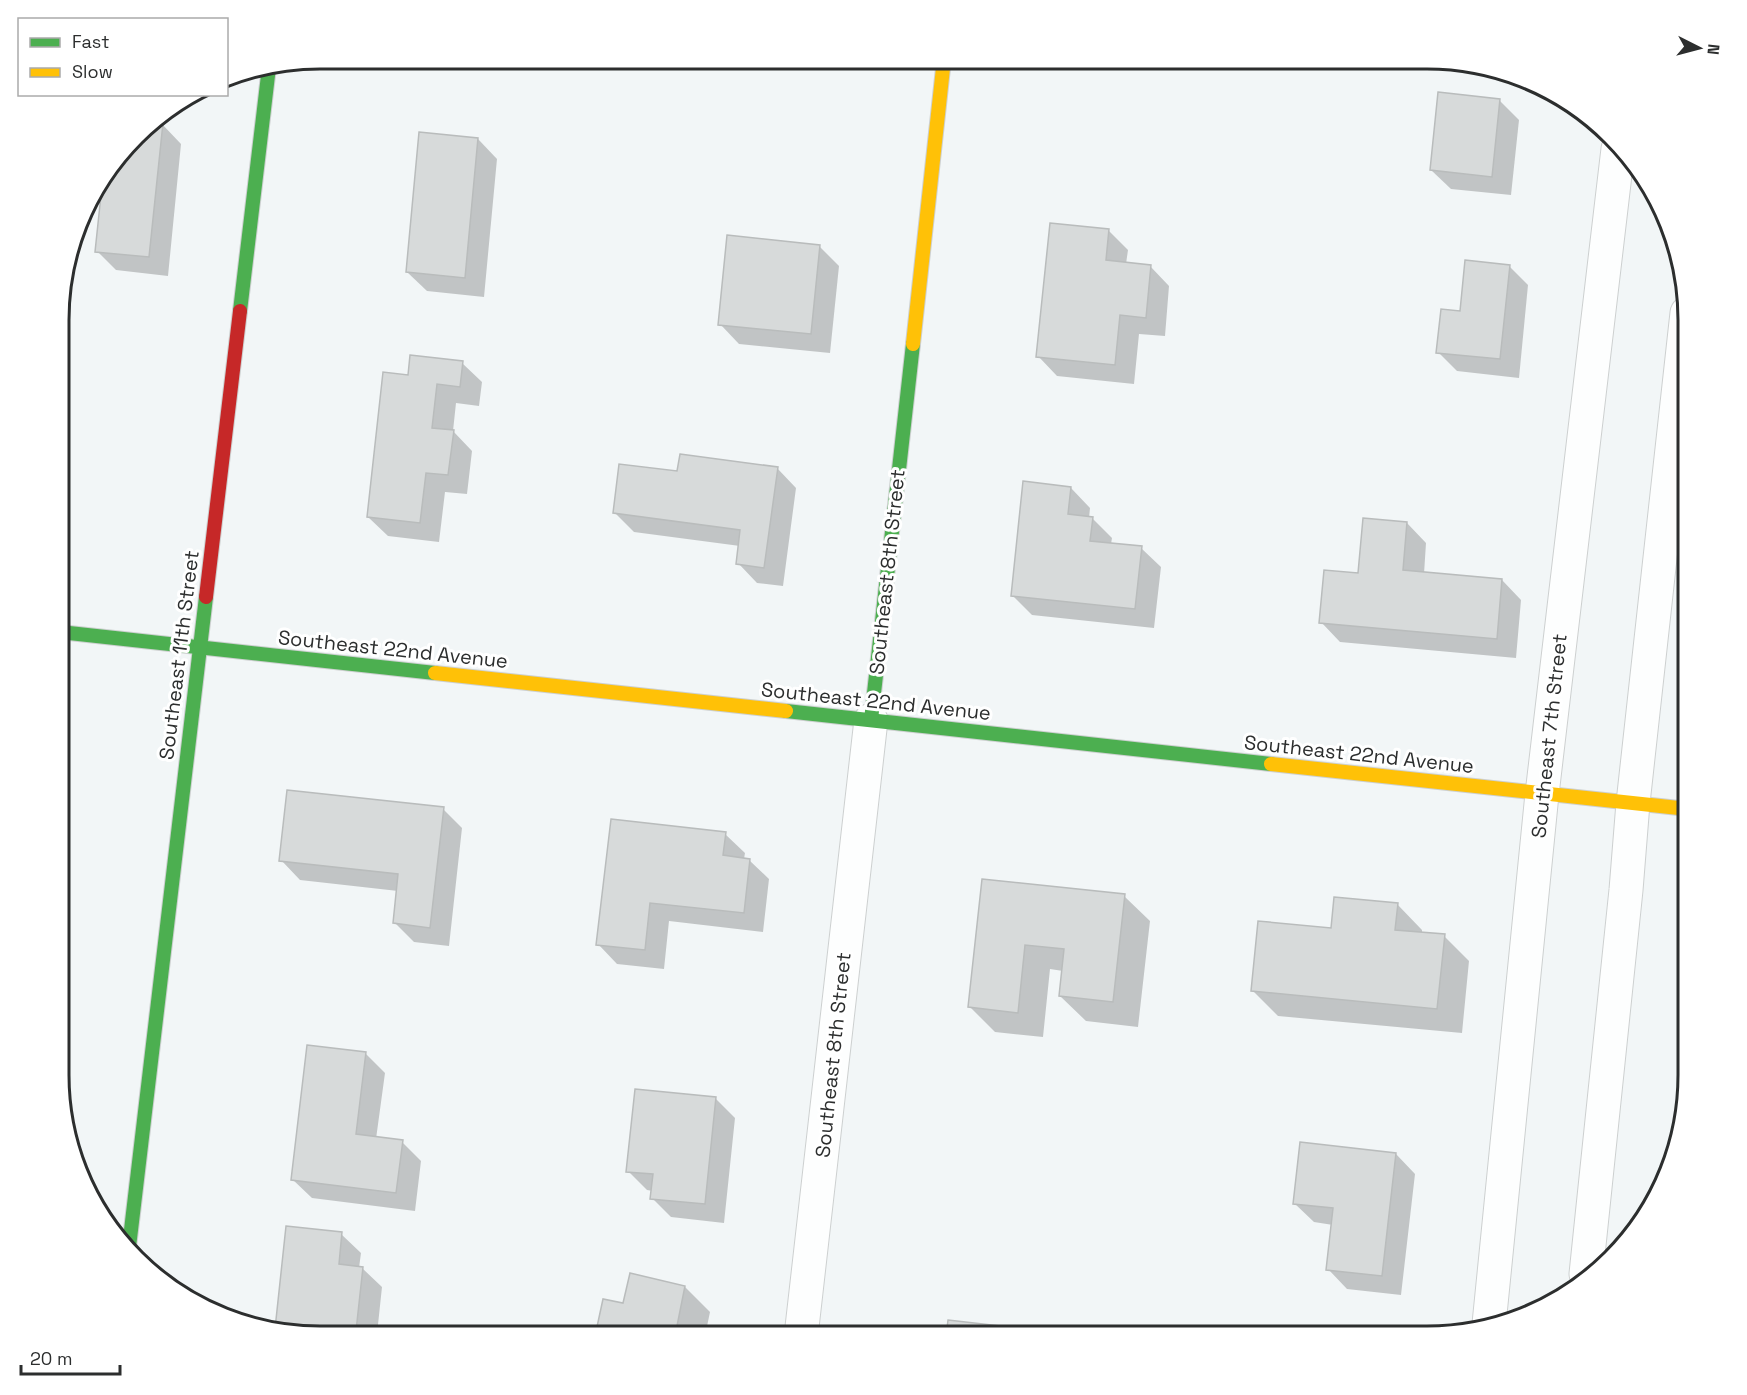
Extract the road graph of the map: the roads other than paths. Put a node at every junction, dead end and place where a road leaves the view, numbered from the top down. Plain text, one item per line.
1 (943, 69) edge
2 (268, 75) edge
3 (1616, 155) edge
4 (1678, 395) edge
5 (69, 633) edge
6 (199, 648) junction
7 (871, 720) junction
8 (1542, 794) junction
9 (1633, 803) junction
10 (1678, 808) edge
11 (130, 1239) edge
12 (1587, 1269) edge
13 (1491, 1317) edge
14 (802, 1326) edge

1 - 7 street, Southeast 8th Street
2 - 6 street, Southeast 11th Street
3 - 8 street, Southeast 7th Street
4 - 9 street
5 - 6 street, Southeast 22nd Avenue
6 - 7 street, Southeast 22nd Avenue
6 - 11 street, Southeast 11th Street
7 - 8 street, Southeast 22nd Avenue
7 - 14 street, Southeast 8th Street
8 - 9 street, Southeast 22nd Avenue
8 - 13 street, Southeast 7th Street
9 - 10 street, Southeast 22nd Avenue
9 - 12 street

